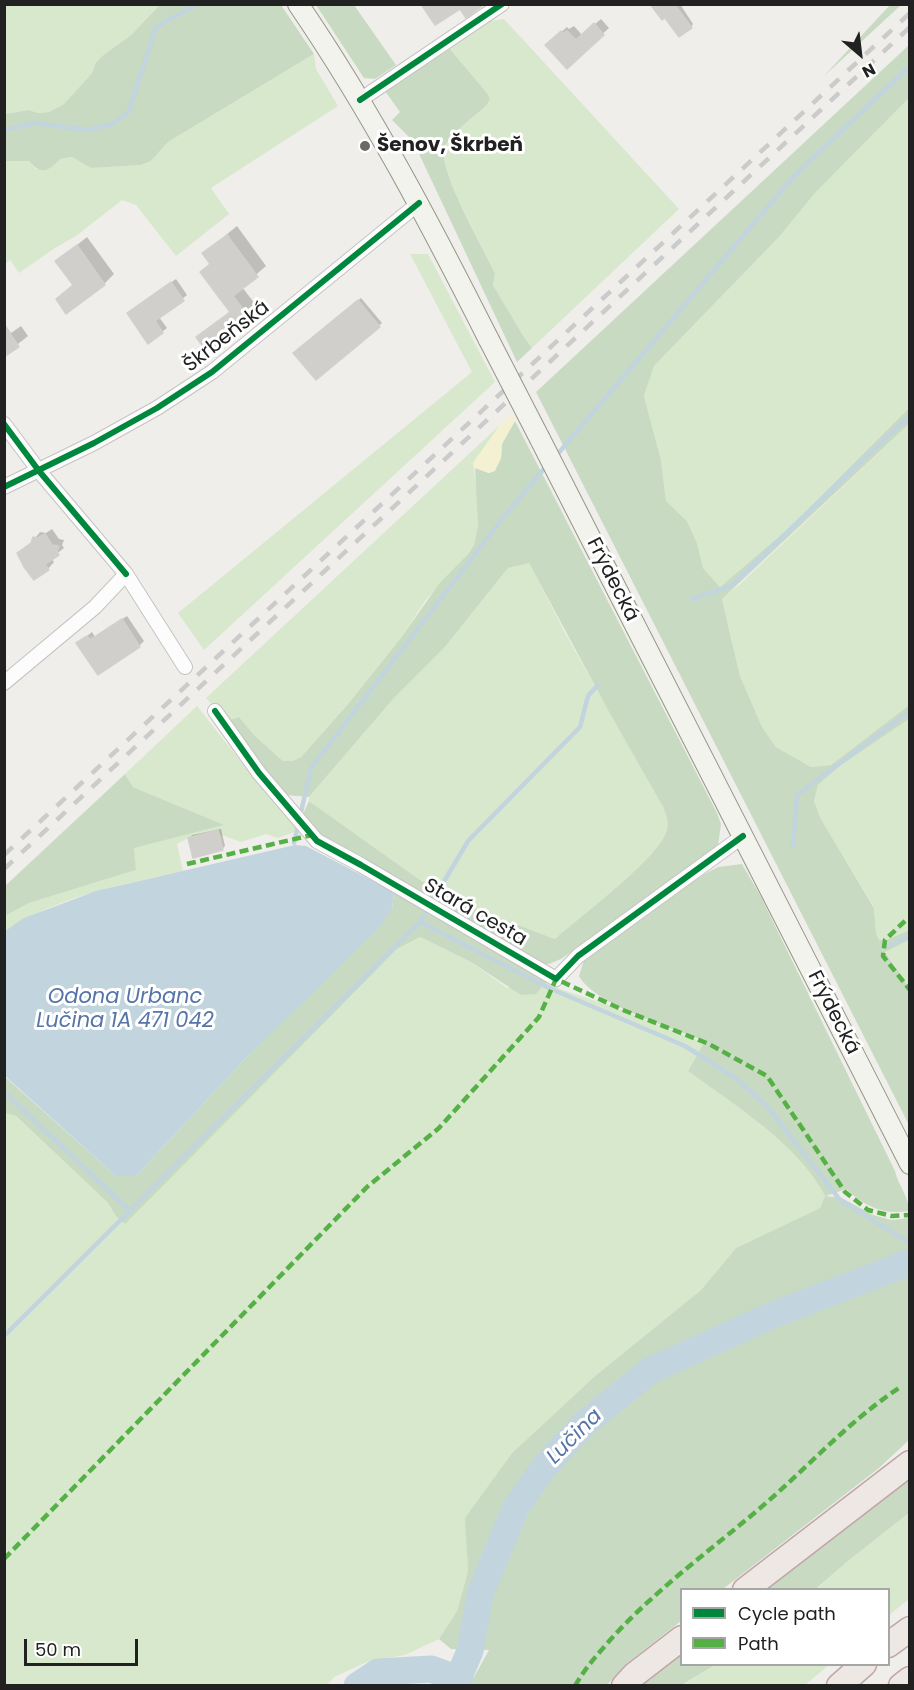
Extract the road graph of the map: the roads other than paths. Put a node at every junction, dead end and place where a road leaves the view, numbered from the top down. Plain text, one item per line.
1 (298, 4) edge
2 (502, 4) edge
3 (360, 100) junction
4 (419, 203) junction
5 (4, 424) edge
6 (39, 471) junction
7 (4, 487) edge
8 (126, 574) junction
9 (185, 667) dead end
10 (4, 683) edge
11 (215, 711) dead end
12 (743, 836) junction
13 (909, 1164) edge
14 (909, 1463) edge
15 (748, 1588) edge
16 (909, 1629) edge
17 (680, 1639) edge
18 (890, 1643) edge
19 (863, 1666) edge
20 (909, 1679) edge
21 (624, 1686) edge
22 (839, 1686) edge
23 (901, 1686) edge

1 - 3 main road, Frýdecká
2 - 3 street
3 - 4 main road, Frýdecká
4 - 6 street, Škrbeňská
4 - 12 main road, Frýdecká, bridge
5 - 6 street
6 - 7 street, Škrbeňská
6 - 8 street
8 - 9 street
8 - 10 street
11 - 12 street, Stará cesta
12 - 13 main road, Frýdecká
14 - 15 highway
16 - 18 highway
17 - 21 highway
19 - 22 highway
20 - 23 highway

